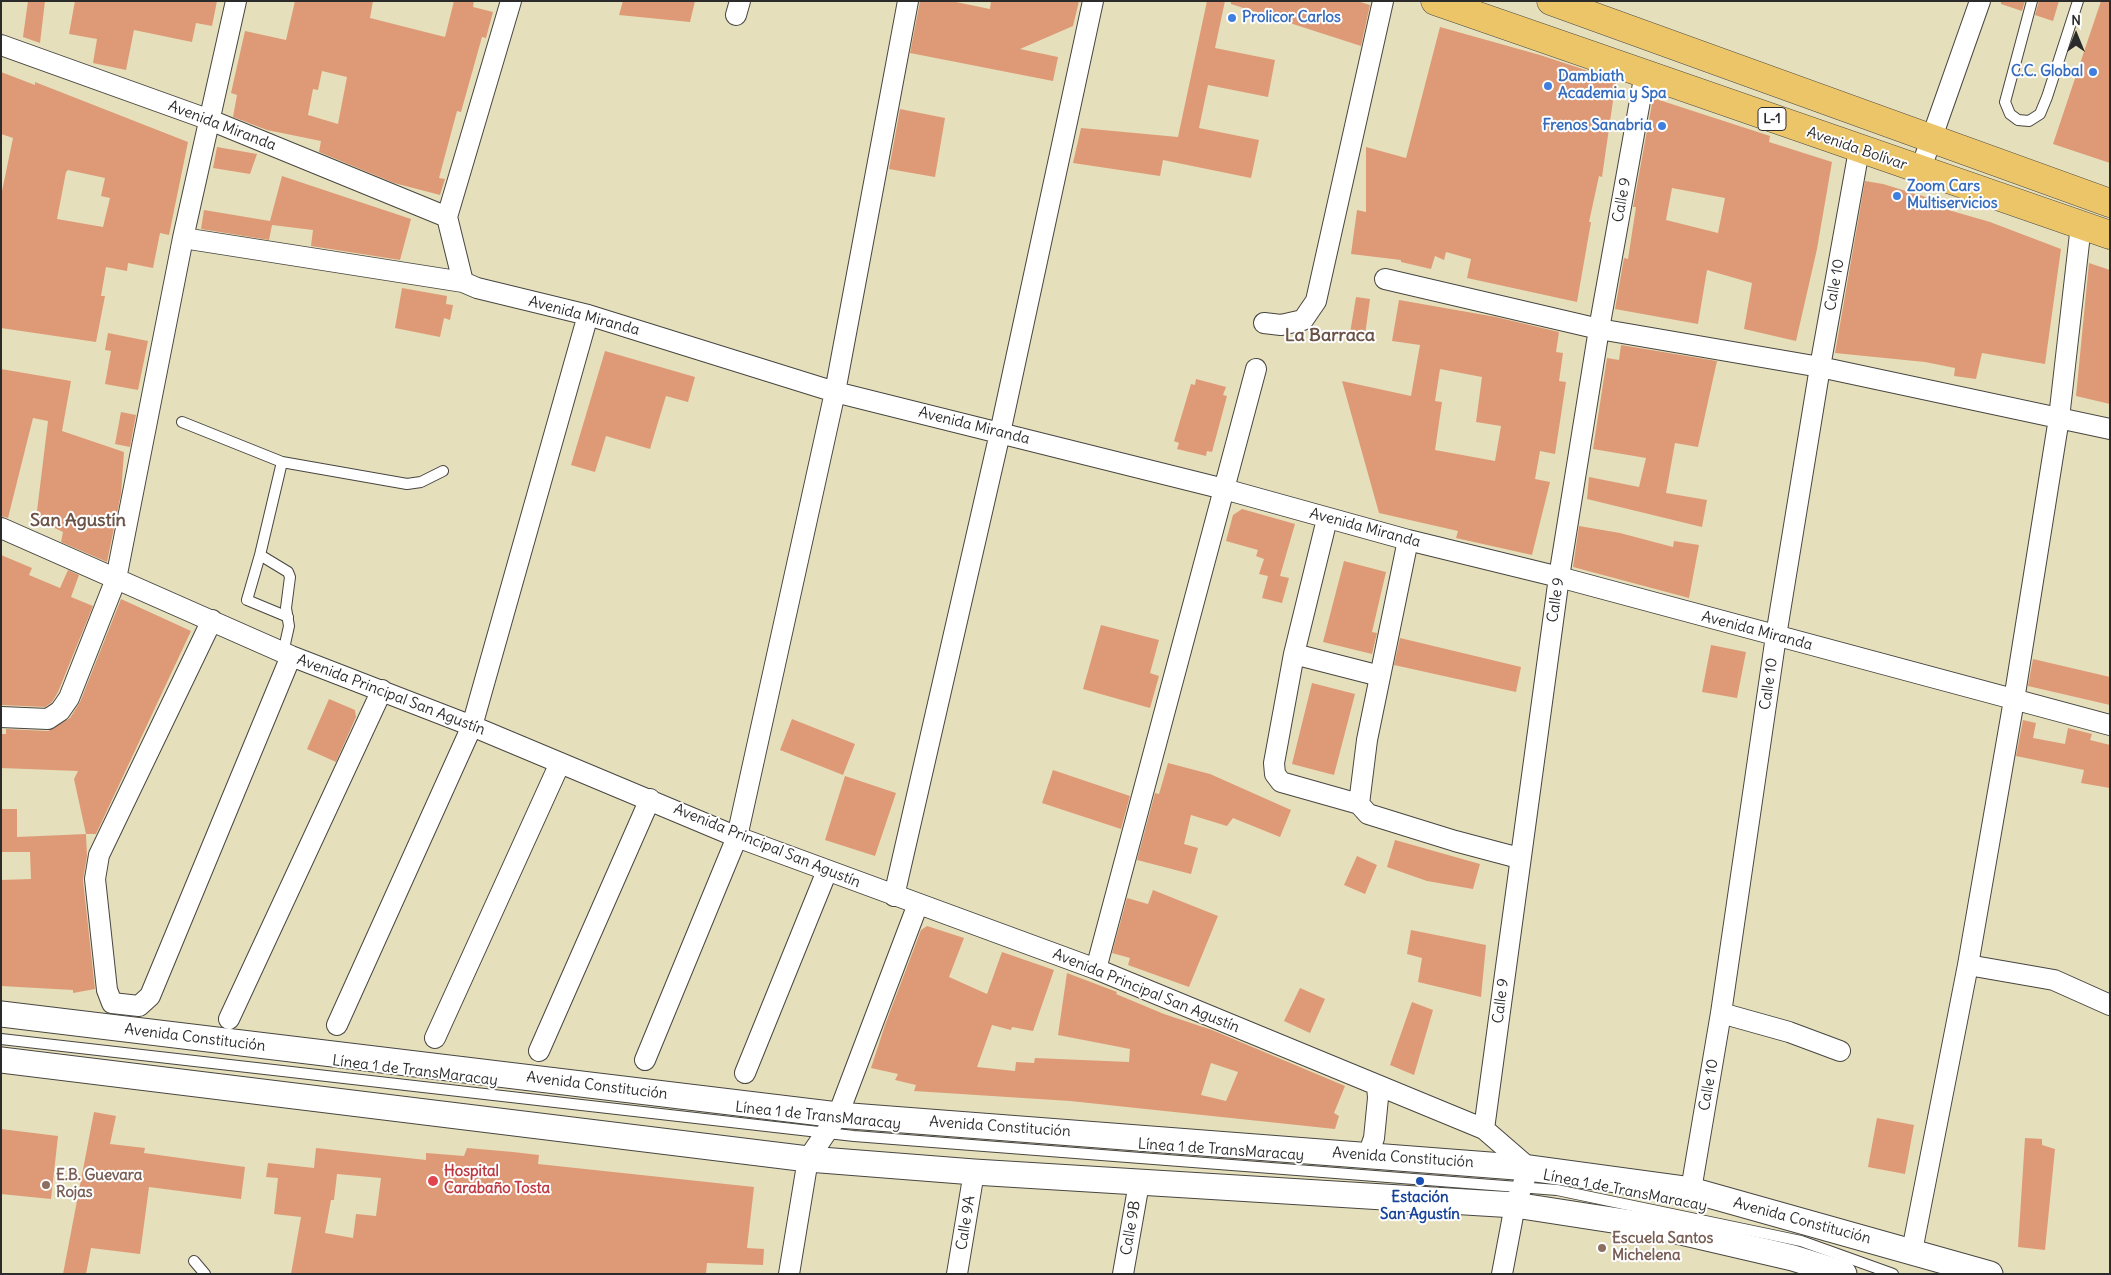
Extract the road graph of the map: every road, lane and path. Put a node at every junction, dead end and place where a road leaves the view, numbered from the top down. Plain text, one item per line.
1 (236, 1) edge
2 (511, 1) edge
3 (908, 1) edge
4 (1093, 1) edge
5 (1383, 1) edge
6 (1435, 1) edge
7 (1980, 1) edge
8 (2032, 1) edge
9 (2078, 1) edge
10 (1558, 2) edge
11 (1, 45) edge
12 (1645, 73) junction
13 (210, 120) junction
14 (1931, 139) junction
15 (1859, 150) junction
16 (1920, 171) junction
17 (2110, 203) edge
18 (447, 217) junction
19 (2081, 225) junction
20 (2110, 235) edge
21 (183, 238) junction
22 (1385, 279) dead end
23 (463, 282) junction
24 (588, 315) junction
25 (1264, 323) dead end
26 (1599, 329) junction
27 (1820, 367) junction
28 (1256, 369) dead end
29 (835, 392) junction
30 (2059, 418) junction
31 (182, 422) dead end
32 (2110, 429) edge
33 (1000, 433) junction
34 (282, 462) junction
35 (443, 471) dead end
36 (1224, 489) junction
37 (1327, 518) junction
38 (1, 528) edge
39 (1408, 540) junction
40 (260, 555) junction
41 (1559, 578) junction
42 (116, 579) junction
43 (288, 617) junction
44 (212, 620) junction
45 (1776, 636) junction
46 (287, 654) junction
47 (1294, 654) junction
48 (1380, 676) junction
49 (382, 690) junction
50 (2014, 700) junction
51 (1, 717) edge
52 (2110, 725) edge
53 (472, 726) junction
54 (560, 763) junction
55 (650, 799) junction
56 (1359, 804) junction
57 (736, 837) junction
58 (1519, 858) junction
59 (827, 871) junction
60 (894, 896) junction
61 (918, 904) junction
62 (1968, 965) junction
63 (1096, 969) junction
64 (2110, 1005) edge
65 (1721, 1013) junction
66 (1, 1014) edge
67 (228, 1019) dead end
68 (338, 1025) dead end
69 (435, 1038) dead end
70 (1, 1039) edge
71 (539, 1051) dead end
72 (1840, 1052) dead end
73 (1, 1060) edge
74 (645, 1060) dead end
75 (745, 1073) dead end
76 (1377, 1085) junction
77 (832, 1124) junction
78 (1484, 1129) junction
79 (1368, 1155) junction
80 (808, 1159) junction
81 (974, 1172) junction
82 (1139, 1183) junction
83 (1522, 1187) junction
84 (1691, 1190) junction
85 (1912, 1251) junction
86 (194, 1261) dead end
87 (205, 1274) edge
88 (789, 1274) edge
89 (957, 1274) edge
90 (1123, 1274) edge
91 (1502, 1274) edge
92 (1844, 1274) edge
93 (1893, 1274) edge
94 (1990, 1274) edge

1 - 13 street
2 - 18 street
3 - 29 street
4 - 33 street
5 - 25 street
6 - 12 main road, Avenida Bolívar / L-1
7 - 14 street
8 - 9 lane
10 - 14 main road, L-1
11 - 13 street, Avenida Miranda
12 - 15 main road, Avenida Bolívar / L-1
12 - 26 street, Calle 9
13 - 18 street, Avenida Miranda
13 - 21 street
14 - 16 street
14 - 17 main road, L-1
15 - 16 main road, Avenida Bolívar / L-1
15 - 27 street, Calle 10
16 - 19 main road, Avenida Bolívar / L-1
18 - 23 street
19 - 20 main road, Avenida Bolívar / L-1
19 - 30 street
21 - 23 street, Avenida Miranda
21 - 42 street
22 - 26 street
23 - 24 street, Avenida Miranda
24 - 29 street, Avenida Miranda
24 - 53 street
26 - 27 street
26 - 41 street, Calle 9
27 - 30 street
27 - 45 street, Calle 10
28 - 36 street
29 - 33 street, Avenida Miranda
29 - 57 street
30 - 32 street
30 - 50 street
31 - 34 lane
33 - 36 street, Avenida Miranda
33 - 60 street
34 - 35 lane
34 - 40 lane
36 - 37 street, Avenida Miranda
36 - 63 street
37 - 39 street, Avenida Miranda
37 - 47 street
38 - 42 street, Avenida Principal San Agustín
39 - 41 street, Avenida Miranda
39 - 48 street
40 - 43 lane
40 - 43 lane
41 - 45 street, Avenida Miranda
41 - 58 street, Calle 9
42 - 44 street, Avenida Principal San Agustín
42 - 51 street
43 - 46 lane
44 - 46 street, Avenida Principal San Agustín
44 - 46 street
45 - 50 street, Avenida Miranda
45 - 65 street, Calle 10
46 - 49 street, Avenida Principal San Agustín
47 - 48 street
47 - 56 street
48 - 56 street
49 - 53 street, Avenida Principal San Agustín
49 - 67 street
50 - 52 street, Avenida Miranda
50 - 62 street
53 - 54 street, Avenida Principal San Agustín
53 - 68 street
54 - 55 street, Avenida Principal San Agustín
54 - 69 street
55 - 57 street, Avenida Principal San Agustín
55 - 71 street
56 - 58 street
57 - 59 street, Avenida Principal San Agustín
57 - 74 street
58 - 78 street, Calle 9
59 - 60 street, Avenida Principal San Agustín
59 - 75 street
60 - 61 street, Avenida Principal San Agustín
61 - 63 street, Avenida Principal San Agustín
61 - 77 street
62 - 64 street
62 - 85 street
63 - 76 street, Avenida Principal San Agustín
65 - 72 street
65 - 84 street, Calle 10
66 - 77 street, Avenida Constitución
70 - 77 lane, Línea 1 de TransMaracay
73 - 80 street, Avenida Constitución
76 - 78 street, Avenida Principal San Agustín
76 - 79 street
77 - 79 street, Avenida Constitución
77 - 80 street
77 - 83 lane, Línea 1 de TransMaracay
78 - 83 street, Avenida Principal San Agustín
79 - 83 street, Avenida Constitución
80 - 81 street, Avenida Constitución
80 - 88 street
81 - 82 street, Avenida Constitución
81 - 89 street, Calle 9A
82 - 83 street, Avenida Constitución
82 - 90 street, Calle 9B
83 - 84 street, Avenida Constitución
83 - 91 street
83 - 92 street, Avenida Constitución
83 - 93 lane, Línea 1 de TransMaracay
84 - 85 street, Avenida Constitución
85 - 94 street, Avenida Constitución
86 - 87 lane

